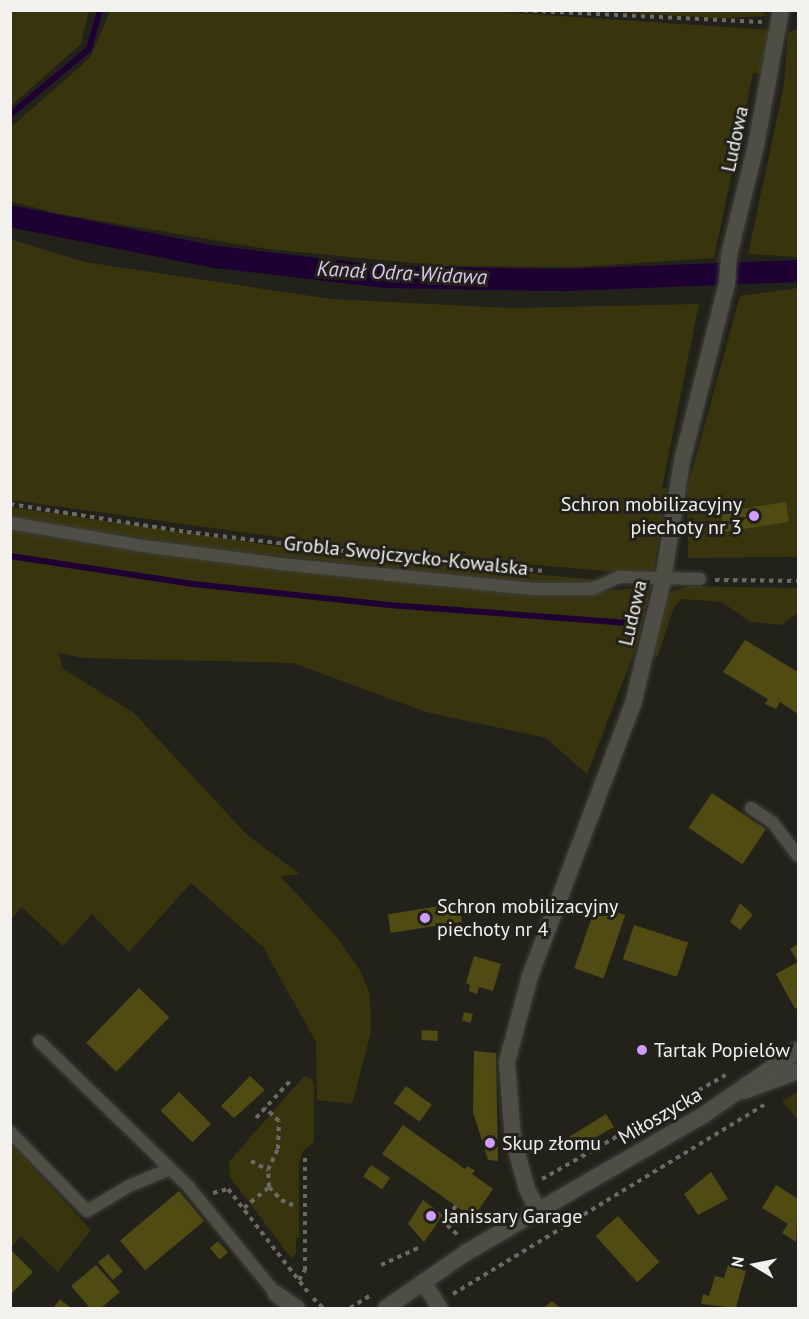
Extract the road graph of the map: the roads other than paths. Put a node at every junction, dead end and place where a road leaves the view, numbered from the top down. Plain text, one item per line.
1 (780, 17) edge
2 (10, 523) edge
3 (700, 579) road end
4 (663, 580) junction
5 (751, 808) dead end
6 (798, 856) edge
7 (39, 1041) dead end
8 (798, 1050) edge
9 (798, 1071) edge
10 (740, 1092) junction
11 (10, 1132) edge
12 (170, 1169) junction
13 (537, 1209) junction
14 (423, 1282) junction
15 (276, 1294) joint
16 (297, 1308) edge
17 (386, 1308) edge
18 (440, 1308) edge

1 - 4 street, Ludowa
2 - 4 lane, Grobla Swojczycko-Kowalska
3 - 4 lane, Grobla Swojczycko-Kowalska
4 - 13 street, Ludowa
5 - 6 lane
7 - 12 lane
8 - 10 street, Miłoszycka
9 - 10 street, Miłoszycka
10 - 13 street, Miłoszycka
11 - 12 lane
12 - 15 lane
13 - 14 street, Miłoszycka
14 - 17 street, Miłoszycka
14 - 18 street
15 - 16 street

